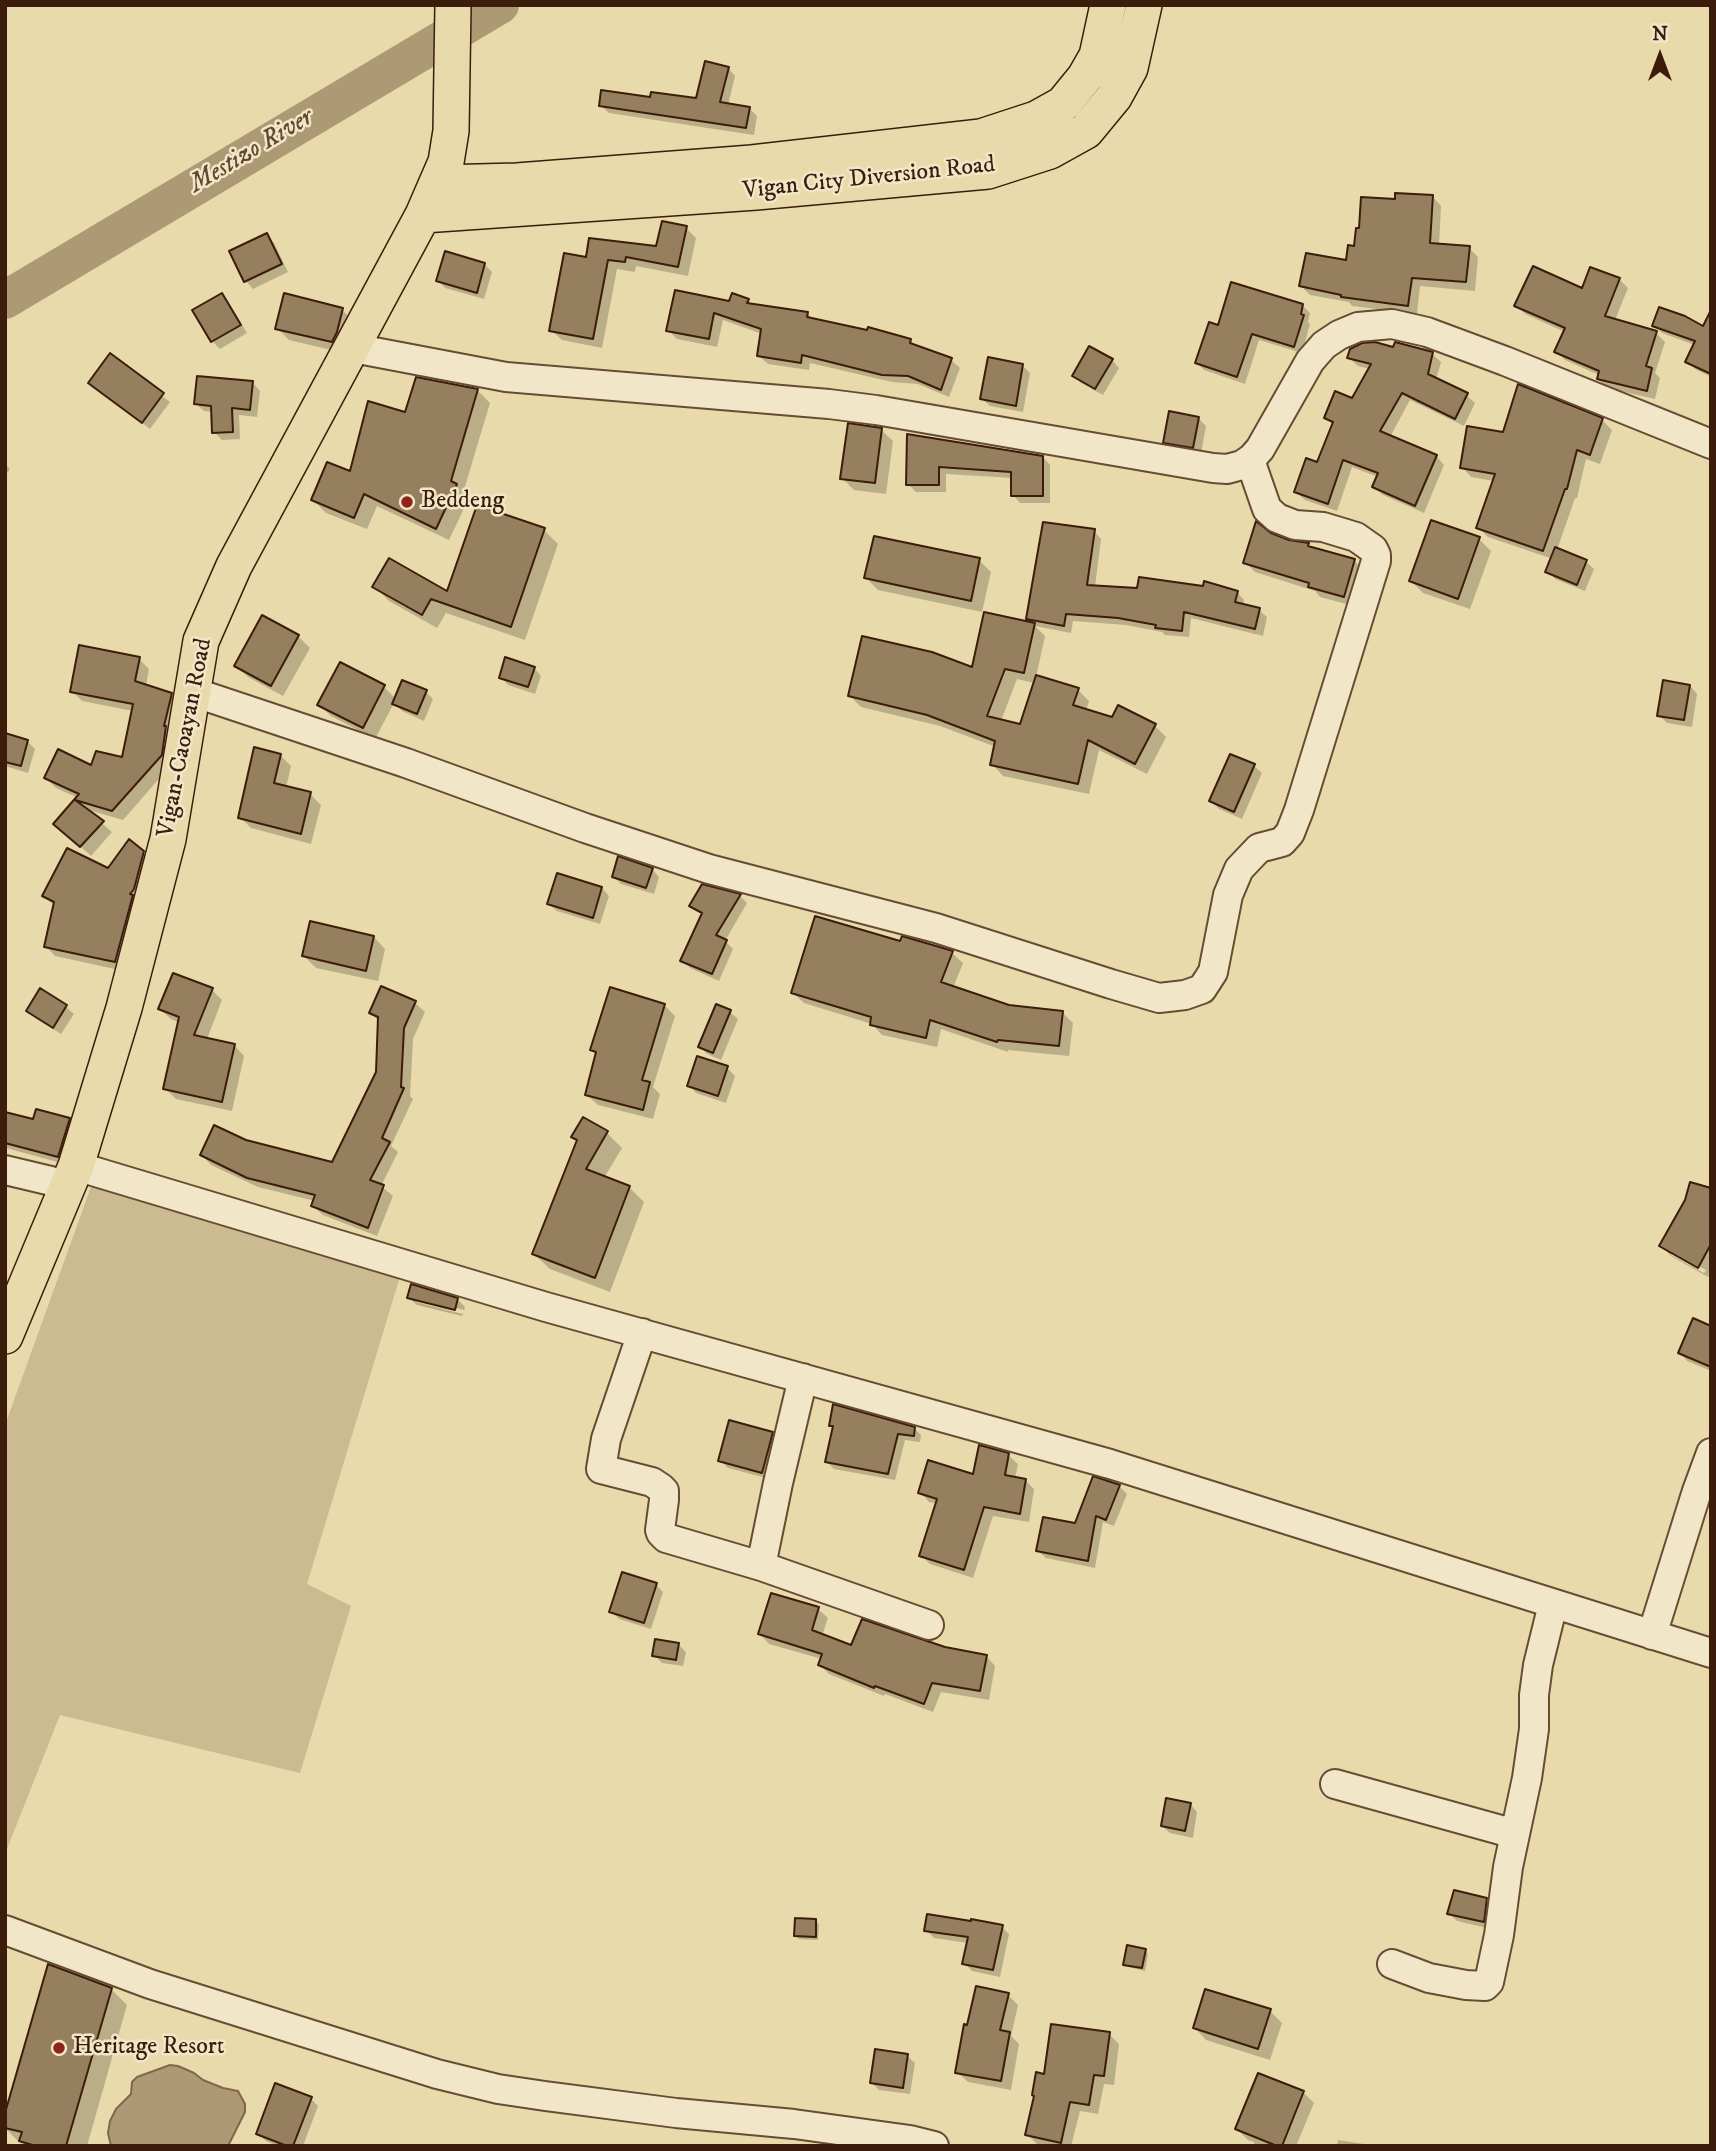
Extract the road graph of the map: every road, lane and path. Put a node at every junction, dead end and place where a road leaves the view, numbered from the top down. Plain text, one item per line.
1 (453, 5) edge
2 (1108, 5) edge
3 (1144, 5) edge
4 (451, 137) junction
5 (439, 183) junction
6 (511, 195) junction
7 (416, 229) junction
8 (353, 348) junction
9 (1711, 444) edge
10 (1250, 460) junction
11 (193, 692) junction
12 (5, 1170) edge
13 (72, 1176) junction
14 (642, 1333) junction
15 (5, 1336) edge
16 (803, 1378) junction
17 (1711, 1453) edge
18 (761, 1566) junction
19 (1553, 1604) junction
20 (929, 1625) dead end
21 (1652, 1635) junction
22 (1711, 1653) edge
23 (1335, 1784) dead end
24 (1515, 1835) junction
25 (5, 1930) edge
26 (1392, 1964) dead end
27 (934, 2146) edge

1 - 4 main road, Vigan-Caoayan Road
2 - 6 main road, Vigan City Diversion Road
3 - 6 main road, Vigan City Diversion Road
4 - 5 main road, Vigan-Caoayan Road
4 - 6 main road
5 - 6 main road, Vigan City Diversion Road
5 - 7 main road, Vigan-Caoayan Road
6 - 7 main road, Vigan City Diversion Road
7 - 8 main road, Vigan-Caoayan Road
8 - 10 street
8 - 11 main road, Vigan-Caoayan Road
9 - 10 street
10 - 11 street
11 - 13 main road, Vigan-Caoayan Road
12 - 13 street
13 - 14 street
13 - 15 main road, Vigan-Caoayan Road
14 - 16 street
14 - 18 street
16 - 18 street
16 - 19 street
17 - 21 street
18 - 20 street
19 - 21 street
19 - 24 street
21 - 22 street
23 - 24 street
24 - 26 street
25 - 27 street

